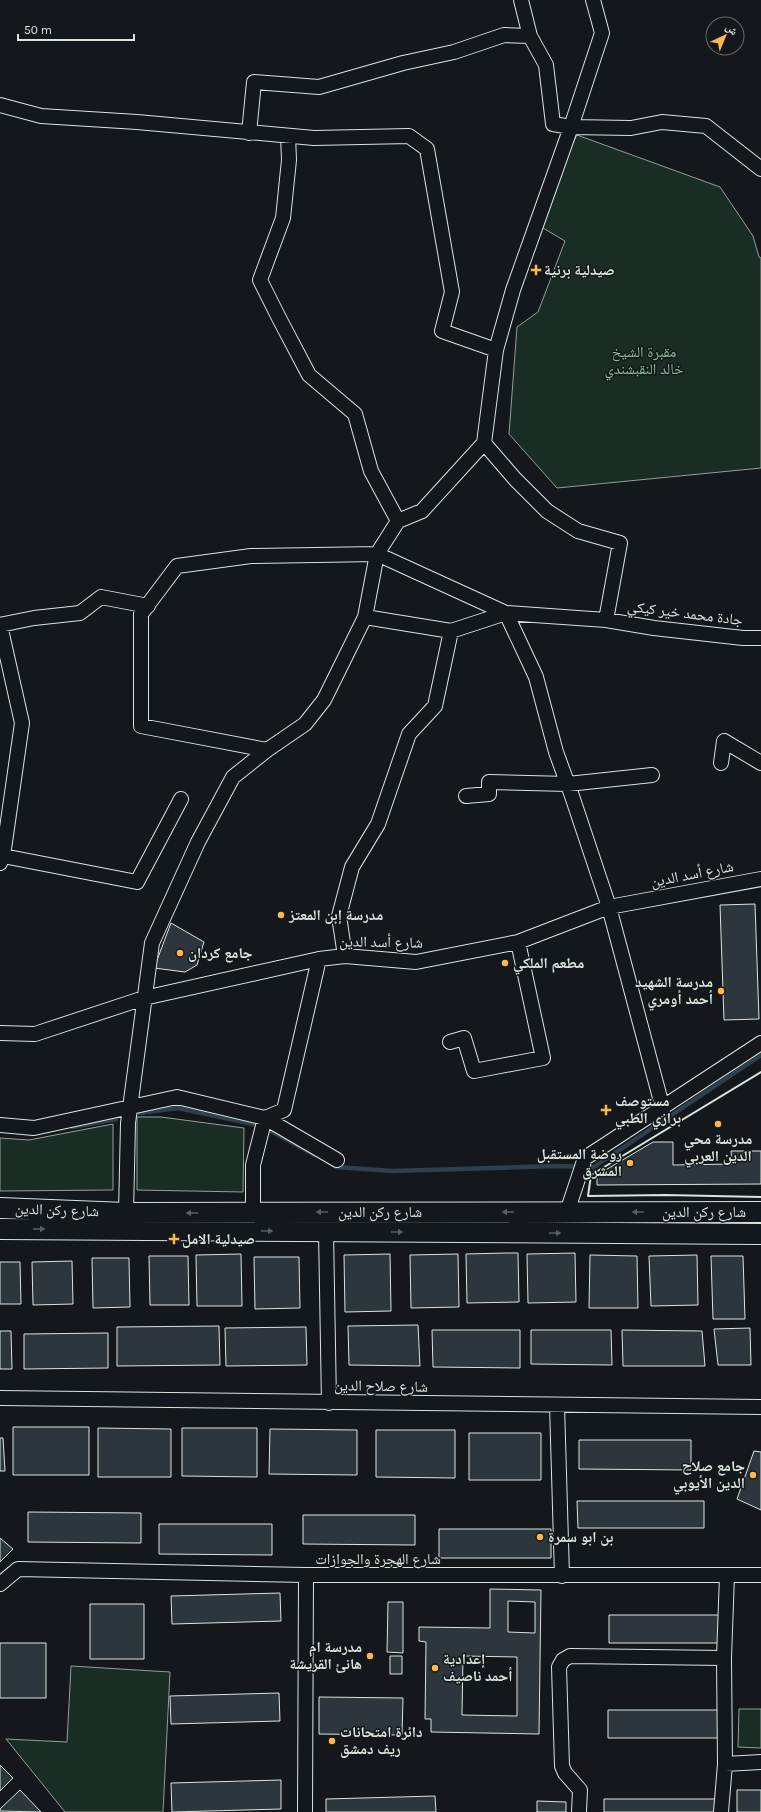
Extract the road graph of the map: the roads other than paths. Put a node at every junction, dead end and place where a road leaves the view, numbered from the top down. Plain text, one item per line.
1 (521, 0) edge
2 (593, 0) edge
3 (530, 36) junction
4 (0, 105) edge
5 (571, 127) junction
6 (249, 132) junction
7 (288, 136) junction
8 (761, 169) edge
9 (496, 350) junction
10 (484, 442) junction
11 (398, 521) junction
12 (377, 554) junction
13 (148, 606) junction
14 (506, 613) junction
15 (365, 617) junction
16 (606, 620) junction
17 (0, 625) edge
18 (451, 631) junction
19 (761, 638) edge
20 (267, 750) junction
21 (722, 763) dead end
22 (761, 763) edge
23 (652, 775) dead end
24 (568, 784) junction
25 (466, 796) dead end
26 (181, 799) dead end
27 (2, 859) edge
28 (761, 879) edge
29 (609, 907) junction
30 (518, 942) junction
31 (345, 956) junction
32 (319, 959) junction
33 (144, 998) junction
34 (0, 1033) edge
35 (450, 1042) dead end
36 (761, 1043) edge
37 (130, 1107) junction
38 (663, 1109) junction
39 (265, 1118) junction
40 (0, 1125) edge
41 (337, 1160) dead end
42 (0, 1208) edge
43 (253, 1212) junction
44 (567, 1212) junction
45 (761, 1212) edge
46 (126, 1213) junction
47 (0, 1229) edge
48 (326, 1232) junction
49 (761, 1234) edge
50 (0, 1398) edge
51 (329, 1403) junction
52 (557, 1405) junction
53 (761, 1407) edge
54 (727, 1575) junction
55 (306, 1576) junction
56 (562, 1576) junction
57 (761, 1576) edge
58 (0, 1584) edge
59 (724, 1658) junction
60 (761, 1762) edge
61 (725, 1764) junction
62 (305, 1812) edge
63 (579, 1812) edge
64 (721, 1812) edge

1 - 3 street
2 - 5 street
3 - 5 street
3 - 6 street
4 - 6 street
5 - 8 street
5 - 9 street
6 - 7 street
7 - 9 street
7 - 11 street
9 - 10 street
10 - 11 street
10 - 16 street
11 - 12 street
12 - 13 street
12 - 14 street
12 - 15 street
13 - 17 street
13 - 20 street
14 - 16 street, جادة محمد خير كيكي
14 - 18 street
14 - 24 street
15 - 18 street
15 - 20 street
16 - 19 street, جادة محمد خير كيكي
17 - 27 street
18 - 31 street
20 - 33 street
21 - 22 street
23 - 24 street
24 - 25 street
24 - 29 street
26 - 27 street
28 - 29 street, شارع أسد الدين
29 - 30 street, شارع أسد الدين
29 - 38 street
30 - 31 street, شارع أسد الدين
30 - 35 street
31 - 32 street, شارع أسد الدين
32 - 33 street, شارع أسد الدين
32 - 39 street
33 - 34 street, شارع أسد الدين
33 - 37 street
36 - 38 street
37 - 39 street
37 - 40 street
37 - 46 street
38 - 44 street
39 - 41 street
39 - 43 street
42 - 46 main road, شارع ركن الدين
44 -> 43 main road, شارع ركن الدين
43 -> 46 main road, شارع ركن الدين
45 -> 44 main road, شارع ركن الدين
47 -> 48 main road, شارع ركن الدين
48 -> 49 main road, شارع ركن الدين
48 - 51 street
50 - 51 street, شارع صلاح الدين
51 - 52 street, شارع صلاح الدين
52 - 53 street, شارع صلاح الدين
52 - 56 street
54 - 56 street, شارع الهجرة والجوازات
54 - 57 street, شارع الهجرة والجوازات
54 - 59 street
55 - 56 street, شارع الهجرة والجوازات
55 - 58 street, شارع الهجرة والجوازات
55 - 62 street
59 - 61 street
59 - 63 street
60 - 61 street
61 - 64 street

